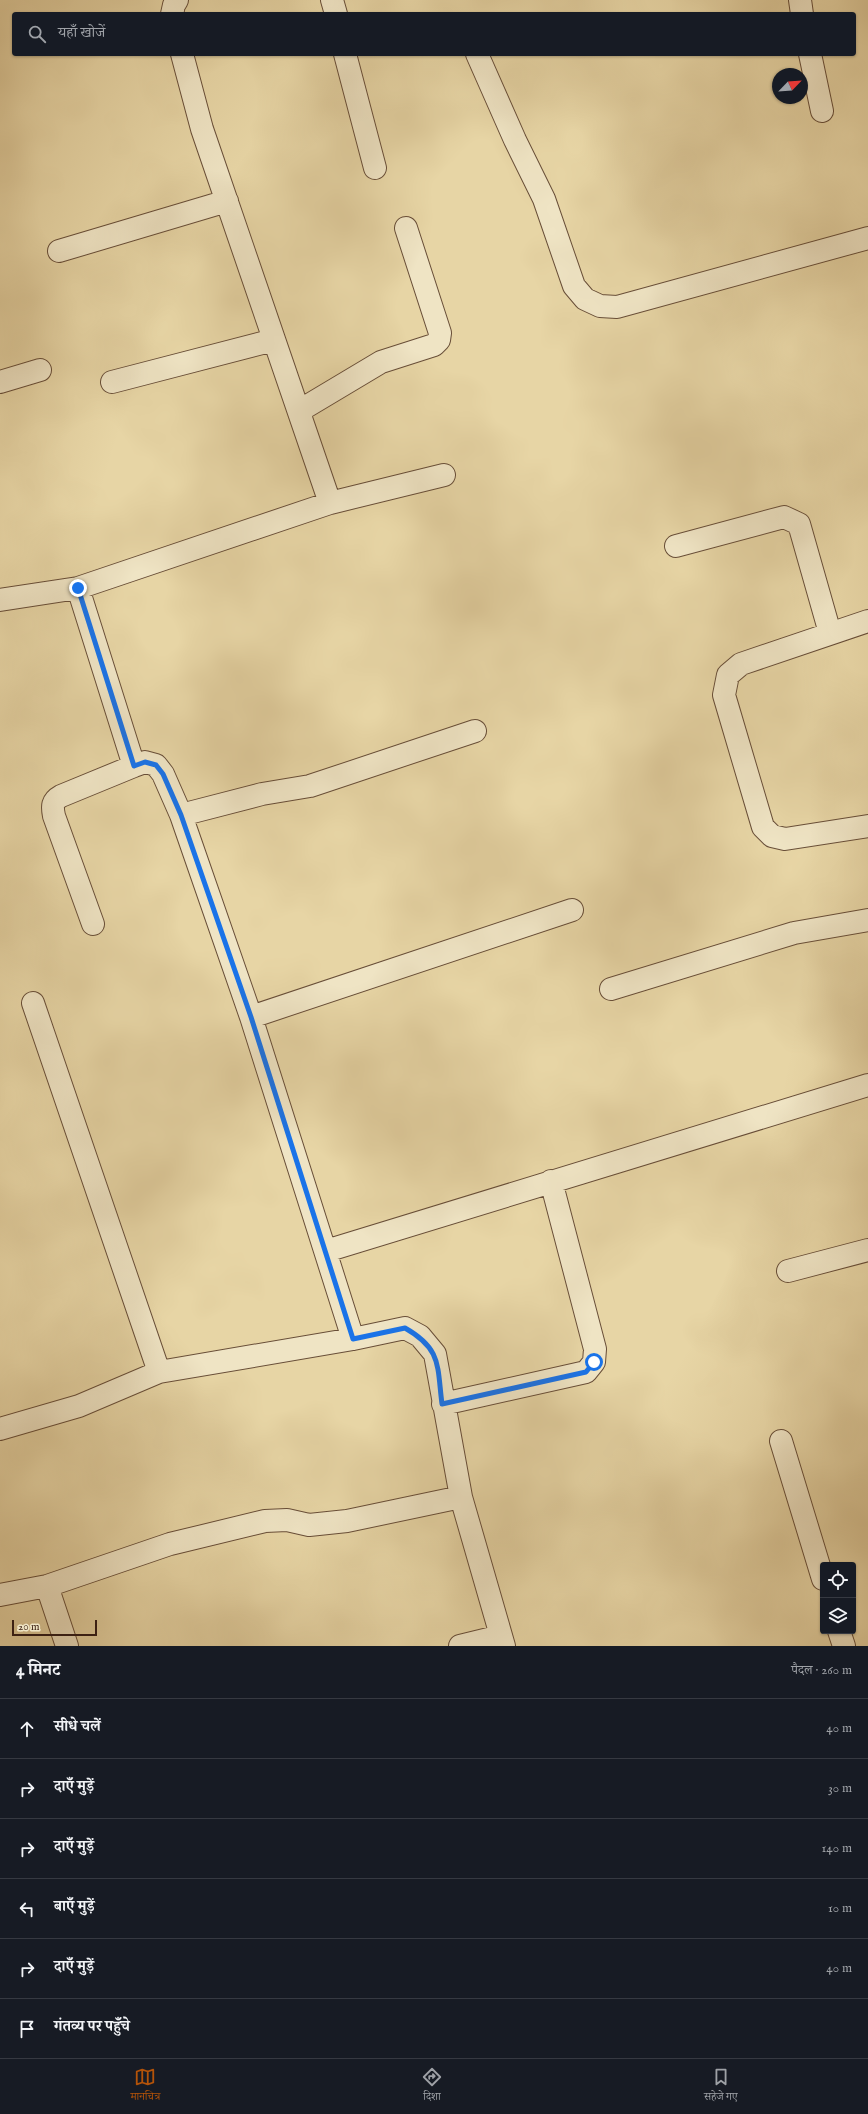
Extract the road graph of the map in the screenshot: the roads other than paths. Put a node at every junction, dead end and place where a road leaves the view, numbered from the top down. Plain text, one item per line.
1 (177, 0) edge
2 (332, 0) edge
3 (800, 0) edge
4 (172, 12) edge
5 (335, 12) edge
6 (802, 12) edge
7 (183, 56) edge
8 (346, 56) edge
9 (479, 56) edge
10 (810, 56) edge
11 (822, 111) dead end
12 (375, 168) dead end
13 (227, 201) junction
14 (406, 228) dead end
15 (868, 238) edge
16 (59, 251) dead end
17 (274, 340) junction
18 (40, 370) dead end
19 (0, 382) edge
20 (112, 382) dead end
21 (298, 411) junction
22 (444, 475) dead end
23 (330, 503) junction
24 (676, 546) dead end
25 (78, 588) junction
26 (0, 600) edge
27 (868, 622) edge
28 (830, 633) junction
29 (475, 731) dead end
30 (134, 766) junction
31 (181, 815) junction
32 (868, 826) edge
33 (572, 910) dead end
34 (868, 920) edge
35 (93, 924) dead end
36 (611, 989) dead end
37 (33, 1003) dead end
38 (251, 1017) junction
39 (868, 1085) edge
40 (551, 1181) junction
41 (868, 1250) edge
42 (326, 1251) junction
43 (788, 1271) dead end
44 (353, 1339) junction
45 (159, 1372) junction
46 (442, 1404) junction
47 (0, 1429) edge
48 (780, 1442) dead end
49 (461, 1497) junction
50 (820, 1569) edge
51 (46, 1586) junction
52 (0, 1595) edge
53 (840, 1634) edge
54 (503, 1641) edge
55 (67, 1646) edge
56 (460, 1646) edge
57 (844, 1646) edge

1 - 4 street
2 - 5 street
3 - 6 street
7 - 13 street
8 - 12 street
9 - 15 street
10 - 11 street
13 - 16 street
13 - 17 street
14 - 21 street
17 - 20 street
17 - 21 street
18 - 19 street
21 - 23 street
22 - 23 street
23 - 25 street
24 - 28 street
25 - 26 street
25 - 30 street
27 - 28 street
28 - 32 street
29 - 31 street
30 - 31 street
30 - 35 street
31 - 38 street
33 - 38 street
34 - 36 street
37 - 45 street
38 - 42 street
39 - 40 street
40 - 42 street
40 - 46 street
41 - 43 street
42 - 44 street
44 - 45 street
44 - 46 street
45 - 47 street
46 - 49 street
48 - 50 street
49 - 51 street
49 - 54 street
51 - 52 street
51 - 55 street
53 - 57 street
54 - 56 street

